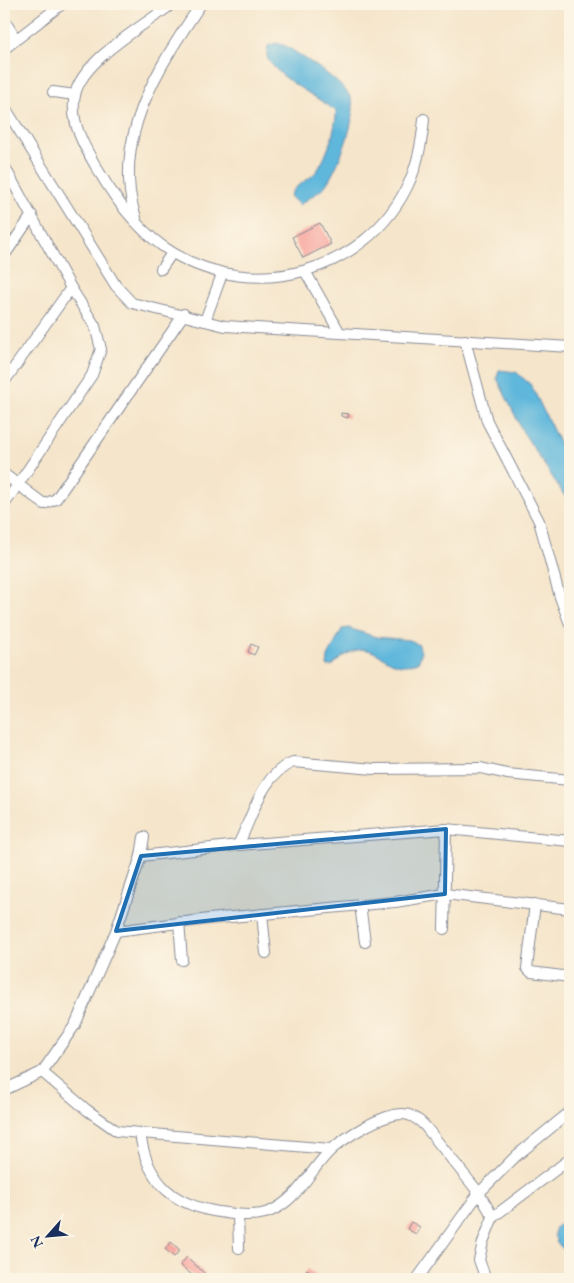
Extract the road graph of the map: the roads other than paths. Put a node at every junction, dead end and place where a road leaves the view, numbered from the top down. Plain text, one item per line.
1 (62, 4) edge
2 (172, 4) edge
3 (201, 4) edge
4 (4, 20) edge
5 (16, 38) junction
6 (4, 49) edge
7 (53, 92) dead end
8 (74, 95) junction
9 (4, 106) edge
10 (424, 119) dead end
11 (4, 166) edge
12 (32, 215) junction
13 (139, 226) junction
14 (172, 253) junction
15 (4, 256) edge
16 (161, 269) dead end
17 (306, 271) junction
18 (222, 274) junction
19 (70, 288) junction
20 (184, 314) junction
21 (205, 321) junction
22 (340, 333) junction
23 (465, 340) junction
24 (570, 347) edge
25 (4, 382) edge
26 (4, 474) edge
27 (19, 483) junction
28 (4, 505) edge
29 (570, 624) edge
30 (570, 780) edge
31 (446, 829) junction
32 (144, 837) dead end
33 (570, 841) edge
34 (238, 845) junction
35 (141, 856) junction
36 (445, 894) junction
37 (535, 904) junction
38 (360, 905) junction
39 (570, 909) edge
40 (262, 914) junction
41 (179, 922) junction
42 (444, 929) dead end
43 (116, 931) junction
44 (365, 942) dead end
45 (266, 953) dead end
46 (182, 960) dead end
47 (570, 977) edge
48 (42, 1072) junction
49 (4, 1090) edge
50 (570, 1112) edge
51 (140, 1133) junction
52 (331, 1149) junction
53 (570, 1159) edge
54 (479, 1193) junction
55 (238, 1215) junction
56 (493, 1217) junction
57 (239, 1248) dead end
58 (417, 1279) edge
59 (486, 1279) edge

1 - 5 street
2 - 8 street
3 - 13 street
4 - 5 street
5 - 6 street
7 - 8 street
8 - 13 street
9 - 20 street
10 - 17 street
11 - 12 street
12 - 15 street
12 - 19 street
13 - 14 street
14 - 16 street
14 - 18 street
17 - 18 street
17 - 22 street
18 - 21 street
19 - 25 street
19 - 27 street
20 - 21 street
20 - 27 street
21 - 22 street
22 - 23 street
23 - 24 street
23 - 29 street
26 - 27 street
27 - 28 street
30 - 34 street
31 - 33 street
31 - 34 street
31 - 36 street
32 - 35 street
34 - 35 street
35 - 43 street
36 - 37 street
36 - 38 street
36 - 42 street
37 - 39 street
37 - 47 street
38 - 40 street
38 - 44 street
40 - 41 street
40 - 45 street
41 - 43 street
41 - 46 street
43 - 48 street
48 - 49 street
48 - 51 street
50 - 54 street
51 - 52 street
51 - 55 street
52 - 54 street
52 - 55 street
53 - 56 street
54 - 56 street
54 - 58 street
55 - 57 street
56 - 59 street

